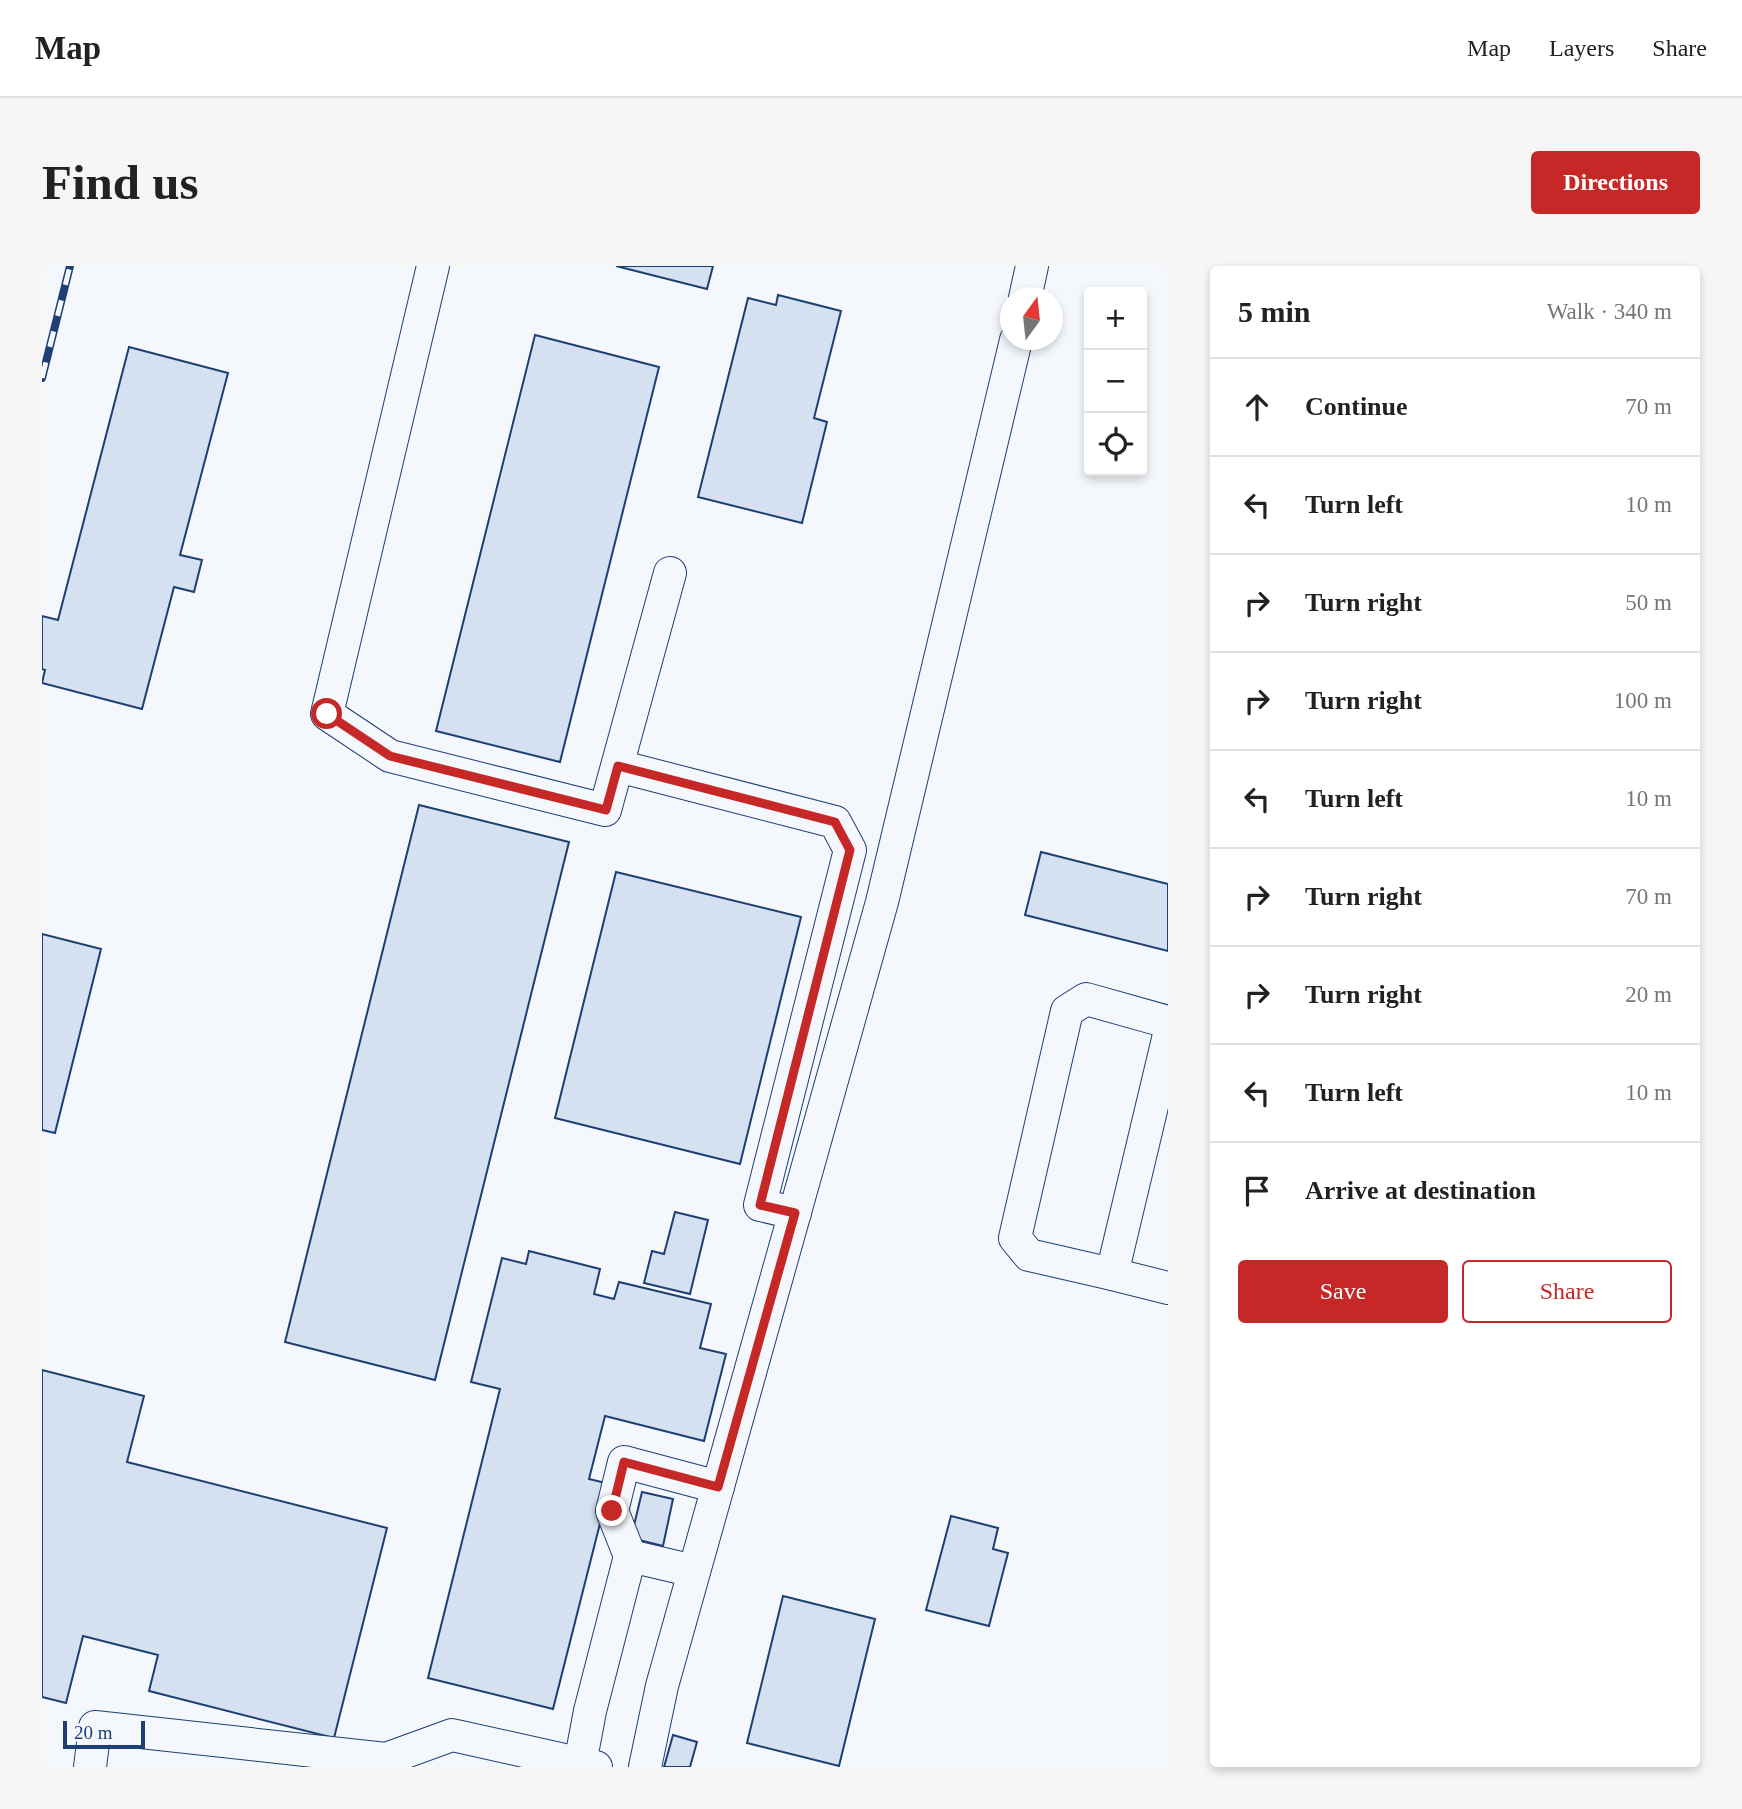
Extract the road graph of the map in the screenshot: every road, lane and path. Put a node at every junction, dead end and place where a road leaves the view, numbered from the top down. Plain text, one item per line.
1 (433, 266) edge
2 (1032, 266) edge
3 (1027, 287) edge
4 (1014, 350) edge
5 (670, 573) dead end
6 (618, 766) junction
7 (1168, 1022) edge
8 (1168, 1039) edge
9 (795, 1213) junction
10 (1112, 1274) junction
11 (1168, 1288) edge
12 (718, 1487) junction
13 (630, 1556) junction
14 (694, 1571) junction
15 (588, 1765) edge
16 (90, 1767) edge
17 (645, 1767) edge

1 - 6 lane
2 - 3 lane
4 - 9 lane
5 - 6 lane
6 - 9 lane
7 - 10 lane
8 - 10 lane
9 - 12 lane
10 - 11 lane
12 - 13 lane
12 - 14 lane
13 - 14 lane
13 - 15 lane
14 - 17 lane
15 - 16 lane

